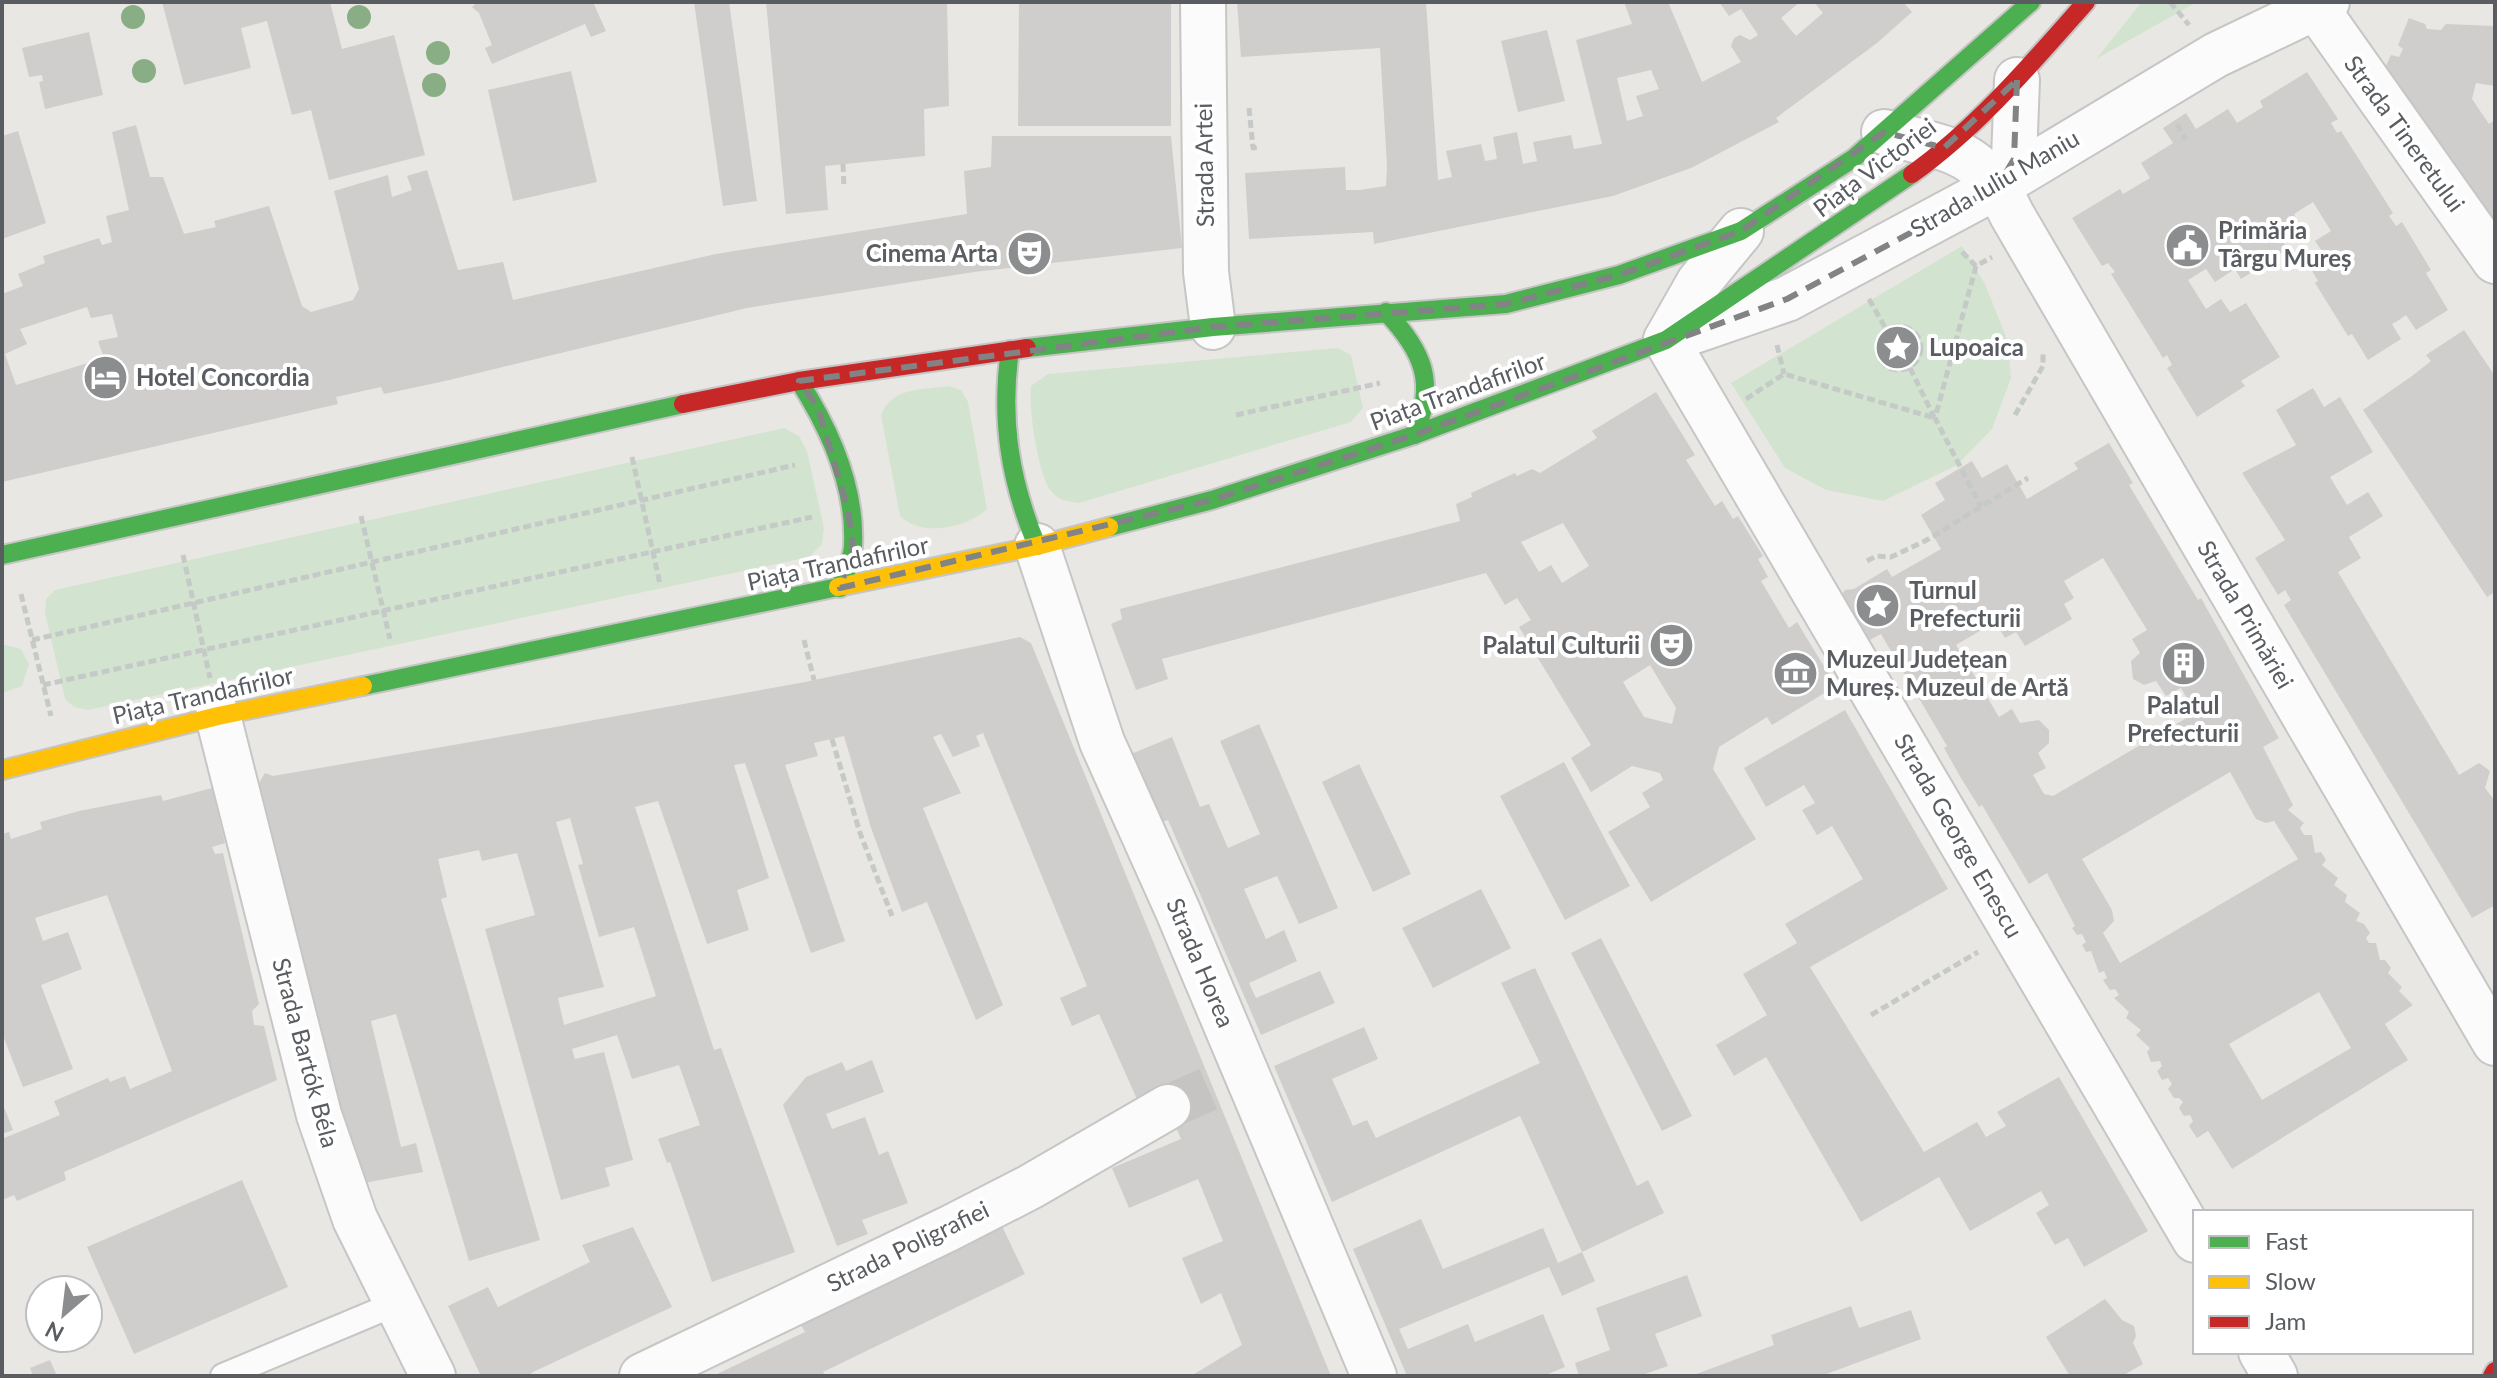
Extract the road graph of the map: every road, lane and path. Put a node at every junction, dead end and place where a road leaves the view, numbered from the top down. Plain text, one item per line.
1 (1203, 2) edge
2 (2031, 2) edge
3 (2086, 2) edge
4 (2170, 2) edge
5 (2318, 3) edge
6 (2192, 29) dead end
7 (2017, 80) junction
8 (1250, 121) dead end
9 (1884, 132) junction
10 (1259, 147) dead end
11 (1944, 148) junction
12 (843, 164) dead end
13 (1998, 186) junction
14 (844, 188) dead end
15 (1741, 231) junction
16 (1953, 242) dead end
17 (1999, 254) dead end
18 (2495, 261) edge
19 (1976, 266) junction
20 (1865, 293) dead end
21 (1386, 312) junction
22 (1213, 327) junction
23 (1886, 329) junction
24 (1666, 340) junction
25 (1777, 345) dead end
26 (1010, 350) junction
27 (1910, 368) junction
28 (1784, 374) junction
29 (799, 381) junction
30 (1380, 383) dead end
31 (1737, 405) dead end
32 (1236, 415) dead end
33 (1935, 418) junction
34 (1414, 435) junction
35 (630, 449) dead end
36 (808, 462) dead end
37 (2028, 478) dead end
38 (642, 500) junction
39 (1981, 507) junction
40 (360, 509) dead end
41 (819, 516) dead end
42 (1037, 546) junction
43 (182, 548) dead end
44 (652, 550) junction
45 (2, 555) edge
46 (373, 561) junction
47 (1867, 561) dead end
48 (840, 588) junction
49 (20, 589) dead end
50 (663, 596) dead end
51 (192, 602) junction
52 (383, 608) junction
53 (32, 640) junction
54 (804, 640) dead end
55 (204, 647) junction
56 (393, 652) dead end
57 (814, 680) dead end
58 (43, 685) junction
59 (216, 703) junction
60 (52, 721) dead end
61 (832, 739) dead end
62 (2, 770) edge
63 (892, 916) dead end
64 (1987, 947) dead end
65 (1871, 1015) dead end
66 (2495, 1043) edge
67 (1159, 1111) tunnel mouth
68 (2193, 1237) edge
69 (395, 1304) junction
70 (2262, 1354) edge
71 (223, 1376) edge
72 (433, 1376) edge
73 (642, 1376) edge
74 (1374, 1376) edge
75 (2275, 1376) edge

1 - 22 street, Strada Artei
2 - 9 main road, Piața Victoriei
3 - 7 main road, Piața Victoriei
4 - 6 path
5 - 13 street, Strada Iuliu Maniu
5 - 18 street, Strada Tineretului
7 - 11 main road, Piața Victoriei
7 - 13 street
8 - 10 path
9 - 11 street
9 - 15 main road, Piața Victoriei
11 - 13 street
11 - 24 main road, Piața Victoriei
12 - 14 path
13 - 24 street, Strada Iuliu Maniu
13 - 66 street, Strada Primăriei
15 - 21 main road, Piața Victoriei
15 - 24 street
16 - 19 path
17 - 19 path
19 - 33 path
20 - 23 path
21 - 22 main road
21 - 34 main road
22 - 26 main road
23 - 27 path
23 - 27 path
24 - 34 main road, Piața Trandafirilor
24 - 68 street, Strada George Enescu
25 - 28 path
26 - 29 main road
26 - 42 main road
27 - 33 path
28 - 31 path
28 - 33 path
29 - 45 main road
29 - 48 main road
30 - 32 path
33 - 39 path
34 - 42 main road, Piața Trandafirilor
35 - 38 path
36 - 38 path
37 - 39 path
38 - 44 path
38 - 46 path
39 - 47 path
40 - 46 path
41 - 44 path
42 - 48 main road, Piața Trandafirilor
42 - 74 street, Strada Horea
43 - 51 path
44 - 50 path
44 - 52 path
46 - 51 path
46 - 52 path
48 - 59 main road, Piața Trandafirilor
49 - 53 path
51 - 53 path
51 - 55 path
52 - 55 path
52 - 56 path
53 - 58 path
54 - 57 path
55 - 58 path
55 - 59 path
58 - 60 path
59 - 62 main road, Piața Trandafirilor
59 - 69 street, Strada Bartók Béla
61 - 63 path
64 - 65 path
67 - 73 street, Strada Poligrafiei
69 - 71 lane
69 - 72 street, Strada Bartók Béla
70 - 75 street

